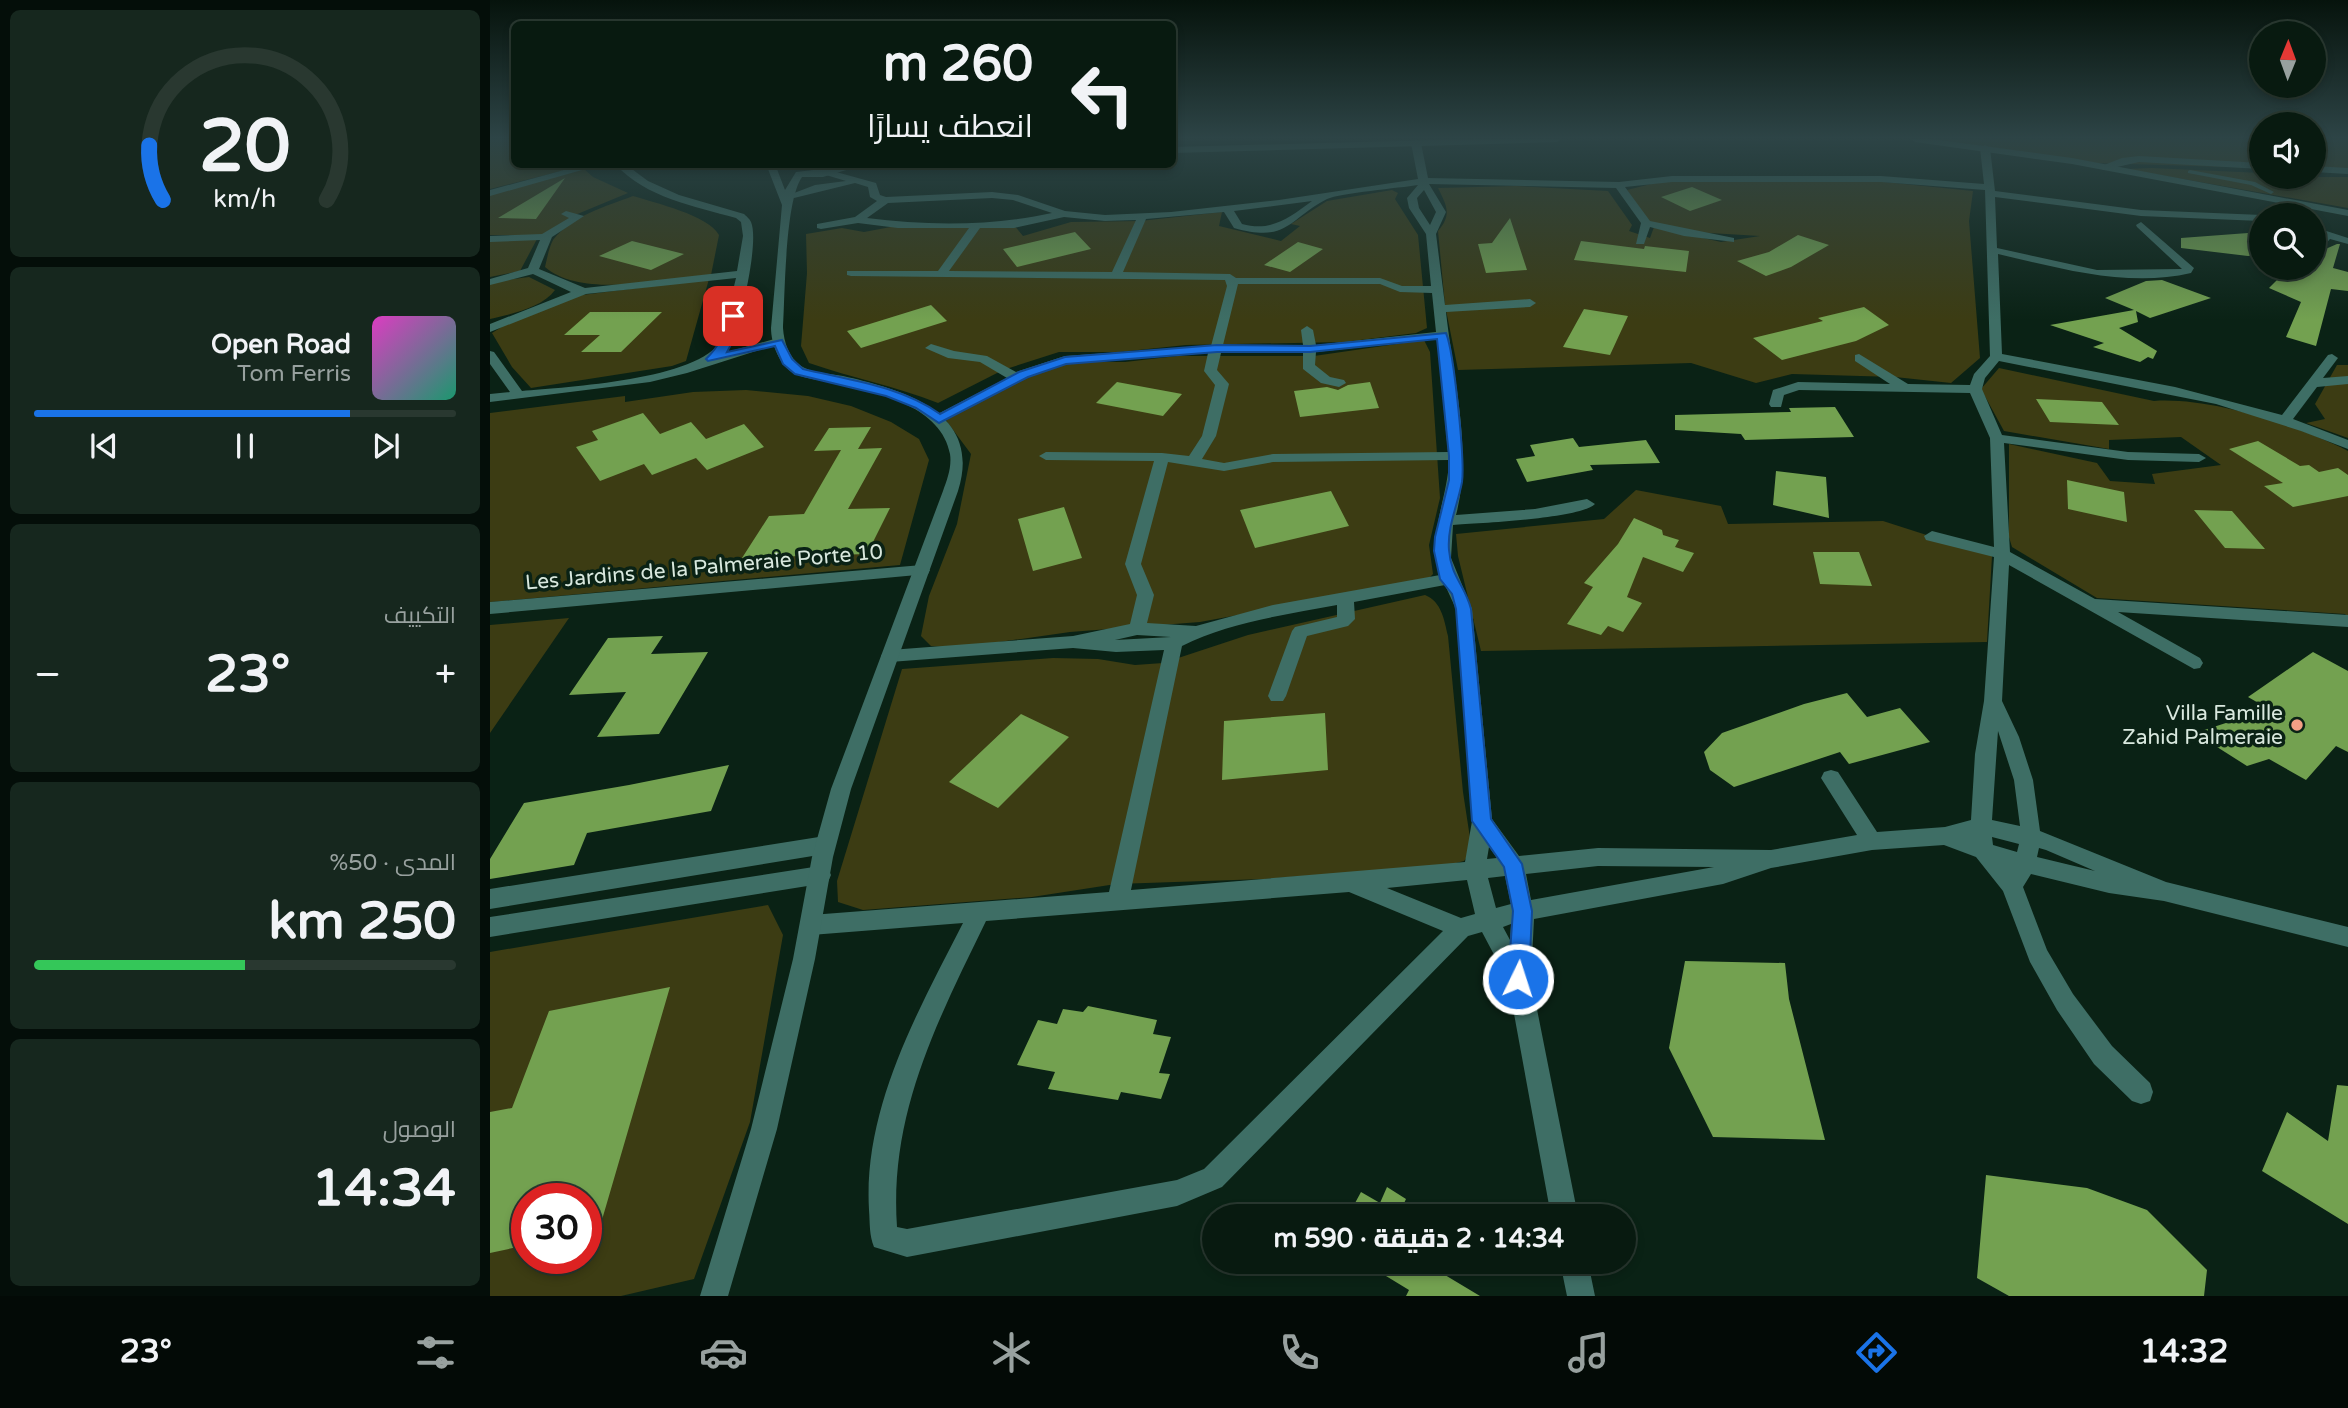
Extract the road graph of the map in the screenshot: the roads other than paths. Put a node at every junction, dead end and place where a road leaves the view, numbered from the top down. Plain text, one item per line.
1 (690, 199) edge
2 (790, 199) edge
3 (897, 199) edge
4 (1021, 199) edge
5 (1297, 199) edge
6 (1321, 199) edge
7 (1412, 199) edge
8 (1436, 199) edge
9 (1629, 199) edge
10 (1989, 199) edge
11 (2054, 199) edge
12 (2281, 199) edge
13 (886, 200) joint
14 (1227, 208) junction
15 (2348, 213) edge
16 (566, 214) dead end
17 (1064, 214) junction
18 (1142, 217) junction
19 (2249, 217) edge
20 (858, 220) junction
21 (1646, 223) junction
22 (2140, 225) dead end
23 (821, 226) dead end
24 (976, 226) junction
25 (1432, 234) junction
26 (2328, 235) edge
27 (547, 236) junction
28 (490, 239) edge
29 (1730, 240) dead end
30 (2348, 241) edge
31 (1640, 242) dead end
32 (1992, 250) junction
33 (533, 270) junction
34 (851, 273) dead end
35 (741, 274) junction
36 (941, 274) junction
37 (1116, 275) junction
38 (1233, 281) junction
39 (490, 282) edge
40 (1437, 290) junction
41 (585, 291) junction
42 (1530, 303) dead end
43 (1439, 309) junction
44 (490, 328) edge
45 (1307, 330) dead end
46 (1442, 335) junction
47 (778, 342) junction
48 (931, 348) dead end
49 (1217, 349) junction
50 (1310, 349) junction
51 (490, 355) edge
52 (1996, 357) junction
53 (1859, 358) dead end
54 (2332, 358) dead end
55 (712, 359) junction
56 (1017, 378) junction
57 (2348, 380) edge
58 (1339, 383) dead end
59 (2313, 383) junction
60 (1904, 387) junction
61 (1975, 389) junction
62 (519, 394) junction
63 (490, 398) edge
64 (1776, 404) dead end
65 (939, 419) junction
66 (2285, 420) junction
67 (1997, 439) junction
68 (2348, 445) edge
69 (1046, 456) dead end
70 (1456, 456) junction
71 (1162, 457) junction
72 (2199, 458) dead end
73 (1192, 461) junction
74 (1587, 503) dead end
75 (1447, 521) junction
76 (1933, 536) dead end
77 (2001, 554) junction
78 (922, 570) junction
79 (1447, 579) junction
80 (1345, 597) junction
81 (2092, 605) junction
82 (490, 608) edge
83 (2348, 621) edge
84 (1137, 629) junction
85 (1196, 632) junction
86 (1073, 642) junction
87 (1174, 643) junction
88 (890, 656) junction
89 (2194, 663) dead end
90 (1277, 696) dead end
91 (1993, 701) junction
92 (1831, 778) dead end
93 (1482, 821) junction
94 (1981, 826) junction
95 (2030, 835) junction
96 (1945, 836) junction
97 (1872, 841) junction
98 (825, 845) junction
99 (1983, 851) junction
100 (1771, 859) junction
101 (2025, 862) junction
102 (1513, 864) junction
103 (1475, 868) junction
104 (820, 875) junction
105 (1348, 883) junction
106 (2012, 886) junction
107 (2165, 891) junction
108 (490, 899) edge
109 (1118, 900) junction
110 (1522, 911) junction
111 (979, 913) junction
112 (1488, 921) junction
113 (811, 925) junction
114 (490, 927) edge
115 (1461, 928) junction
116 (2348, 937) edge
117 (1518, 979) junction
118 (2141, 1092) dead end
119 (1563, 1204) edge
120 (1576, 1274) edge
121 (714, 1296) edge
122 (1581, 1296) edge

1 - 35 street
2 - 47 street
3 - 13 street
4 - 17 street
5 - 14 street
6 - 14 street
7 - 25 street
8 - 25 street
9 - 21 street
10 - 32 street
11 - 19 street
12 - 15 street
13 - 20 street
14 - 18 street
16 - 27 street
17 - 18 street
17 - 24 street
18 - 37 street
20 - 23 street
20 - 24 street
21 - 29 street
21 - 31 street
22 - 32 street
24 - 36 street
25 - 40 street
26 - 30 street
27 - 28 street
27 - 33 street
32 - 52 street
33 - 39 street
33 - 41 street
34 - 36 street
35 - 41 street
35 - 55 street
36 - 37 street
37 - 38 street
38 - 40 street
38 - 49 street
40 - 43 street
41 - 44 street
42 - 43 street
43 - 46 street
45 - 50 street
46 - 50 street
46 - 70 street
47 - 55 street
47 - 65 street
48 - 56 street
49 - 50 street
49 - 56 street
49 - 73 street
50 - 58 street
51 - 62 street
52 - 61 street
52 - 66 street
53 - 60 street
54 - 59 street
55 - 62 street
56 - 65 street
57 - 59 street
59 - 66 street
60 - 61 street
60 - 64 street
61 - 67 street
62 - 63 street
65 - 78 street
66 - 68 street
67 - 72 street
67 - 77 street
69 - 71 street
70 - 73 street
70 - 75 street
71 - 73 street
71 - 84 street
74 - 75 street
75 - 79 street
76 - 77 street
77 - 81 street
77 - 91 street
78 - 82 street, Les Jardins de la Palmeraie Porte 10
78 - 88 street
79 - 80 street
79 - 93 street
80 - 85 street
80 - 90 street
81 - 83 street
81 - 89 street
84 - 85 street
84 - 86 street
85 - 87 street
86 - 87 street
86 - 88 street
87 - 109 street
88 - 98 street
91 - 94 street
91 - 95 street
92 - 97 street
93 - 102 street
93 - 103 street
94 - 95 street
94 - 96 street
94 - 99 street
95 - 101 street
95 - 107 street
96 - 97 street
96 - 99 street
97 - 100 street
98 - 104 street
98 - 108 street
99 - 101 street
99 - 106 street
100 - 102 street
100 - 110 street
101 - 106 street
101 - 107 street
102 - 103 street
102 - 110 street
103 - 105 street
103 - 112 street
104 - 113 street
104 - 114 street
105 - 109 street
105 - 115 street
106 - 118 street
107 - 116 street
109 - 111 street
110 - 112 street
110 - 117 street
111 - 113 street
111 - 115 street
112 - 115 street
112 - 117 street
113 - 121 street
117 - 119 street
120 - 122 street

